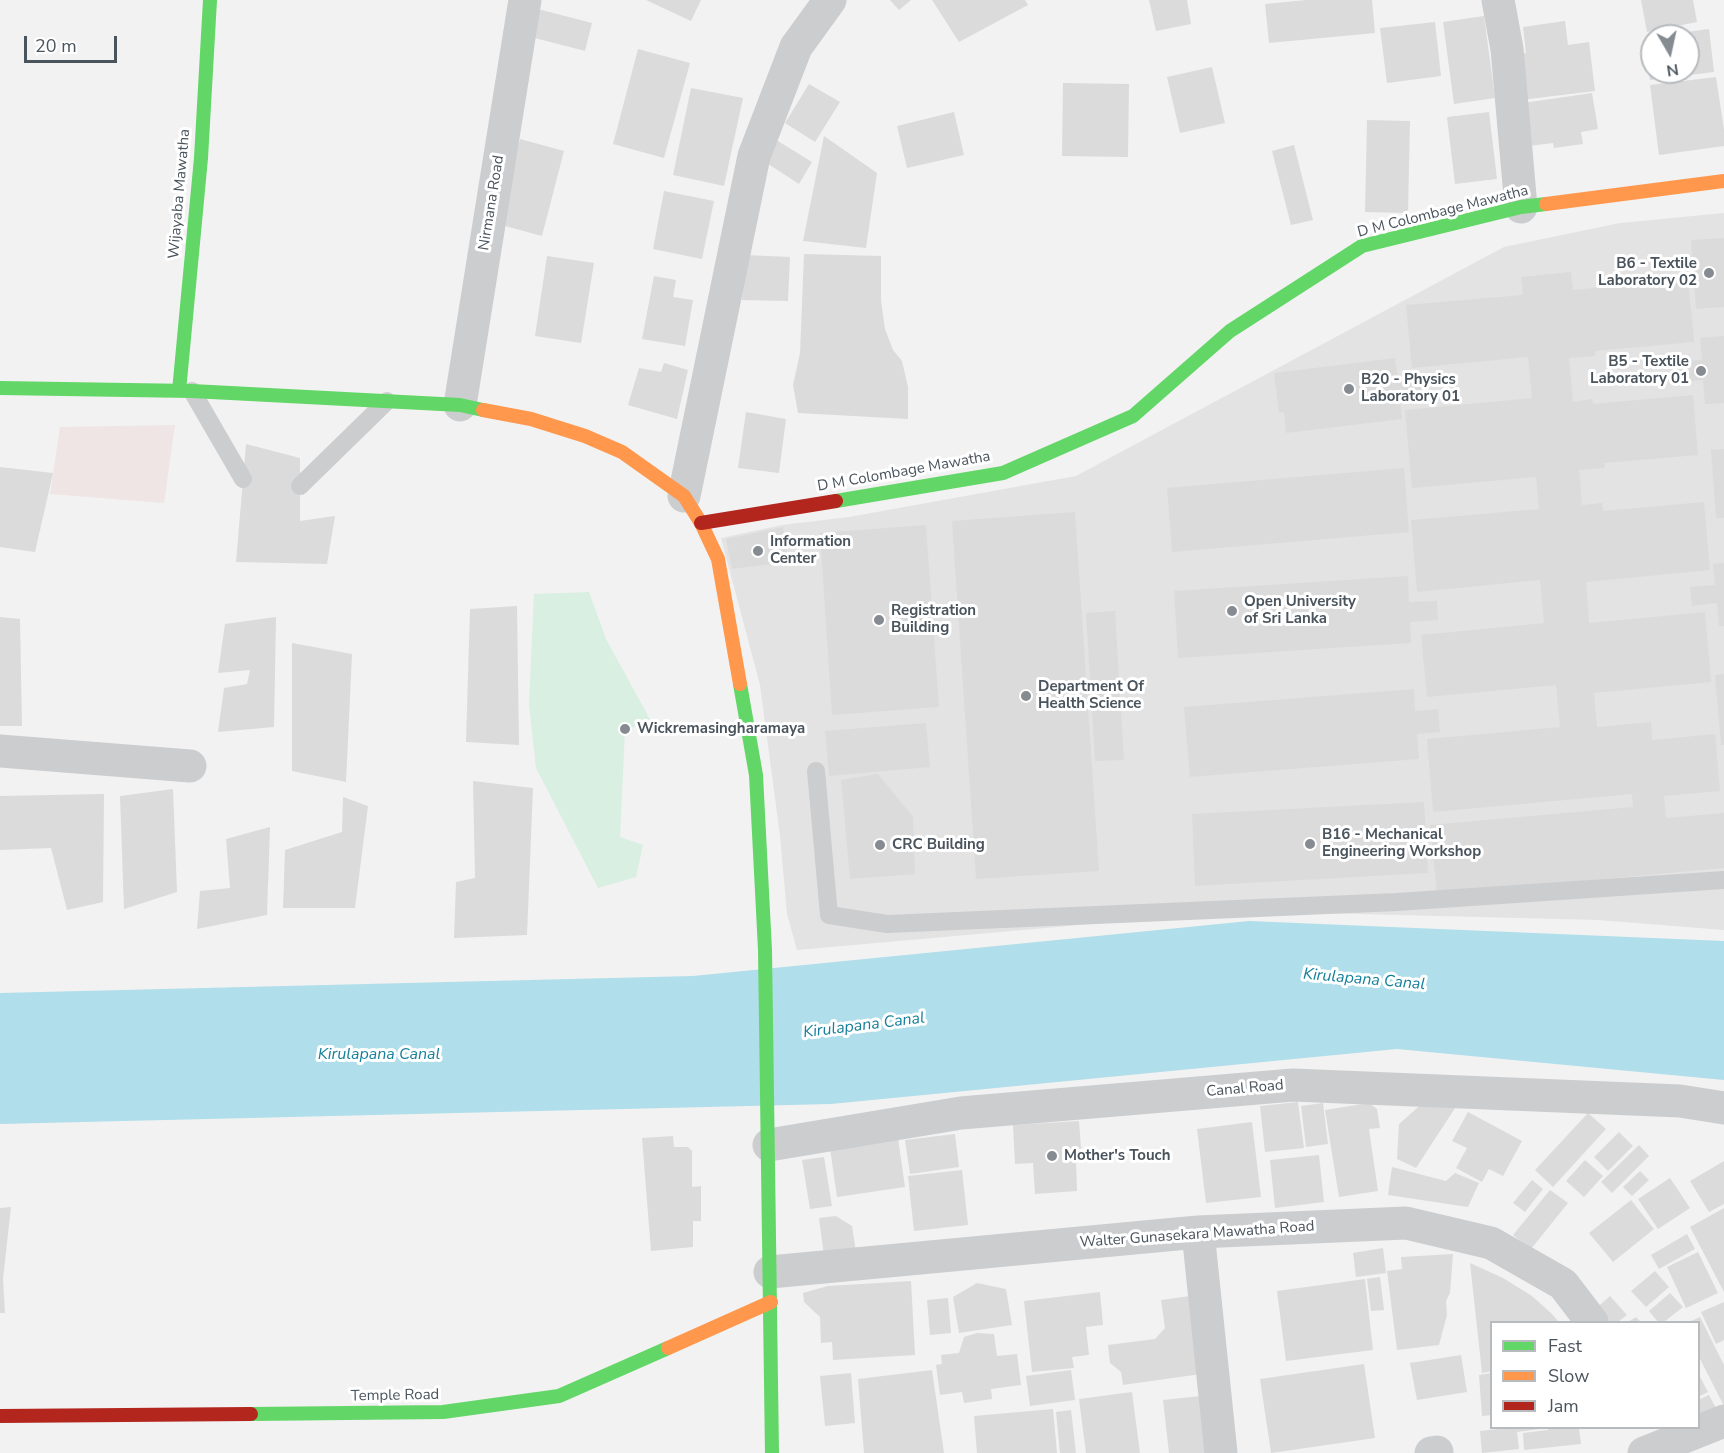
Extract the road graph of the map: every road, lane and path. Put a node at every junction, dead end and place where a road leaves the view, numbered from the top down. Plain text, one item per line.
1 (210, 0) edge
2 (525, 0) edge
3 (830, 0) edge
4 (1498, 0) edge
5 (1724, 181) edge
6 (1521, 207) junction
7 (0, 388) edge
8 (185, 391) junction
9 (387, 402) junction
10 (460, 405) junction
11 (243, 479) dead end
12 (300, 486) dead end
13 (684, 496) junction
14 (701, 524) junction
15 (0, 752) edge
16 (190, 766) dead end
17 (816, 771) dead end
18 (1724, 880) edge
19 (1724, 1108) edge
20 (769, 1142) junction
21 (1198, 1232) junction
22 (770, 1287) junction
23 (1591, 1321) edge
24 (0, 1416) edge
25 (1724, 1421) edge
26 (1636, 1429) edge
27 (772, 1453) edge
28 (1221, 1453) edge
29 (1639, 1453) edge
30 (1644, 1453) edge

1 - 8 street, Wijayaba Mawatha
2 - 10 street, Nirmana Road
3 - 13 street
4 - 6 street
5 - 6 street, D M Colombage Mawatha
6 - 14 street, D M Colombage Mawatha
7 - 8 street
8 - 9 street
8 - 11 lane
9 - 10 street
9 - 12 lane
10 - 13 street
13 - 14 street
14 - 20 street
15 - 16 street
17 - 18 lane
19 - 20 street, Canal Road
20 - 22 street
21 - 22 street, Walter Gunasekara Mawatha Road
21 - 23 street, Walter Gunasekara Mawatha Road
21 - 28 street
22 - 24 street, Temple Road
22 - 27 street
25 - 30 street
26 - 29 street

